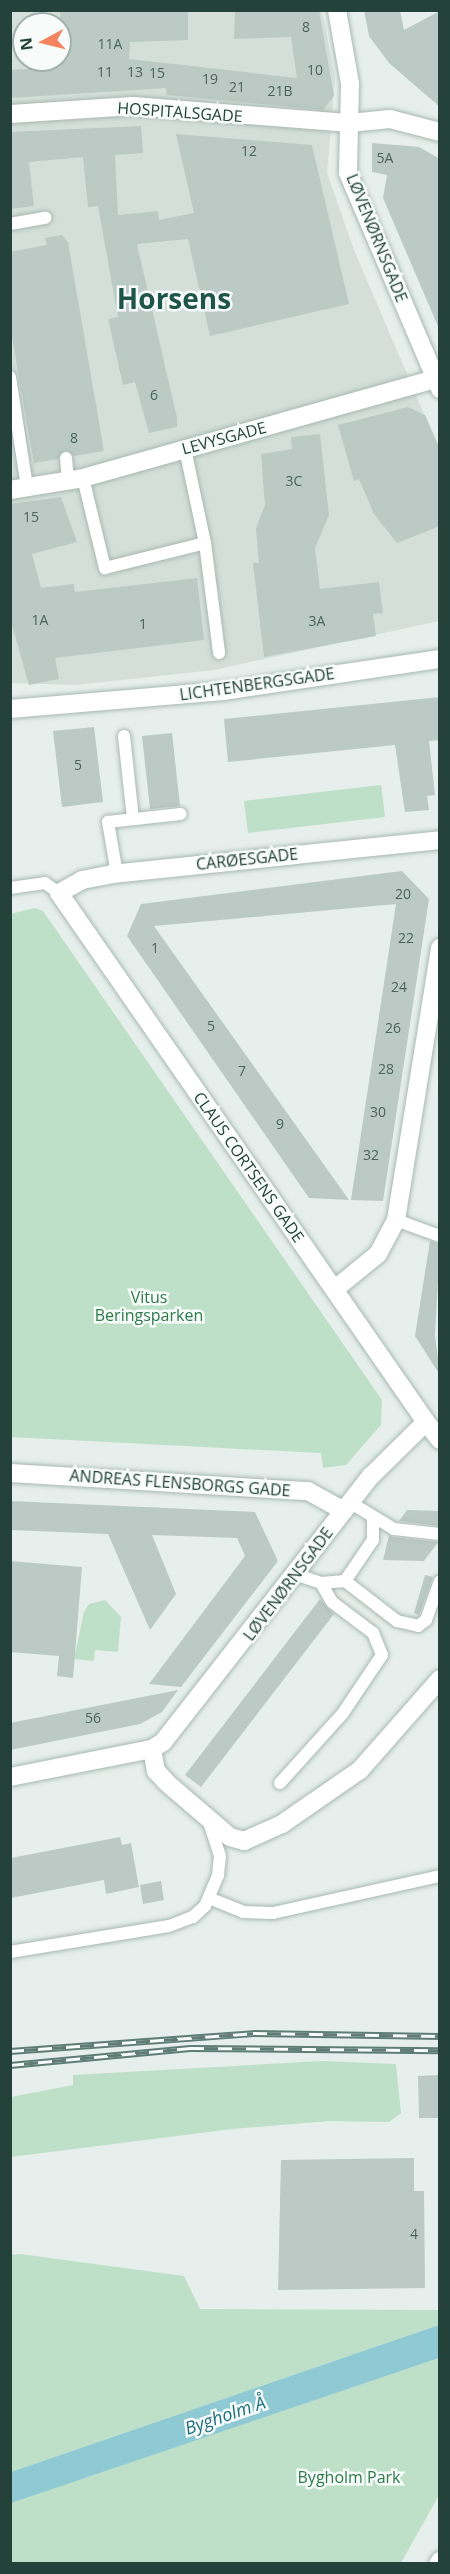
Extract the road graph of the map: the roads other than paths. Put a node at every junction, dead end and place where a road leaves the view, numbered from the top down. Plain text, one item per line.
1 (337, 10) edge
2 (10, 114) edge
3 (350, 123) junction
4 (440, 132) edge
5 (45, 218) dead end
6 (10, 224) edge
7 (10, 377) edge
8 (437, 384) edge
9 (185, 449) junction
10 (66, 458) dead end
11 (76, 479) junction
12 (19, 488) edge
13 (205, 543) junction
14 (219, 653) dead end
15 (440, 659) edge
16 (10, 709) edge
17 (124, 736) dead end
18 (181, 814) dead end
19 (133, 819) junction
20 (440, 840) edge
21 (117, 874) junction
22 (10, 888) edge
23 (59, 893) junction
24 (440, 948) edge
25 (396, 1220) junction
26 (440, 1236) edge
27 (334, 1289) junction
28 (426, 1422) junction
29 (440, 1440) edge
30 (10, 1473) edge
31 (347, 1507) junction
32 (373, 1520) junction
33 (440, 1534) edge
34 (295, 1574) junction
35 (345, 1581) junction
36 (440, 1581) edge
37 (321, 1583) junction
38 (438, 1683) edge
39 (152, 1749) junction
40 (10, 1777) edge
41 (280, 1783) dead end
42 (206, 1817) junction
43 (440, 1876) edge
44 (209, 1898) junction
45 (10, 1952) edge

1 - 3 street, LØVENØRNSGADE
2 - 3 street, HOSPITALSGADE
3 - 4 street, HOSPITALSGADE
3 - 8 street, LØVENØRNSGADE
5 - 6 lane
7 - 12 lane
8 - 9 street, LEVYSGADE
9 - 11 street, LEVYSGADE
9 - 13 lane
10 - 11 lane
11 - 12 street, LEVYSGADE
11 - 13 lane
13 - 14 lane
15 - 16 street, LICHTENBERGSGADE
17 - 19 lane
18 - 19 lane
19 - 21 lane
20 - 21 street, CARØESGADE
21 - 23 street, CARØESGADE
22 - 23 lane
23 - 27 street, CLAUS CORTSENS GADE
24 - 25 street
25 - 26 lane
25 - 27 street
27 - 28 street, CLAUS CORTSENS GADE
28 - 29 street, CLAUS CORTSENS GADE
28 - 31 street, LØVENØRNSGADE
30 - 31 street, ANDREAS FLENSBORGS GADE
31 - 32 lane
31 - 34 street, LØVENØRNSGADE
32 - 33 lane
32 - 35 lane
34 - 37 lane
34 - 39 street, LØVENØRNSGADE
35 - 36 lane
35 - 37 lane
37 - 41 lane
38 - 42 street
39 - 40 street, LØVENØRNSGADE
39 - 42 street
42 - 44 lane
43 - 44 lane
44 - 45 lane

